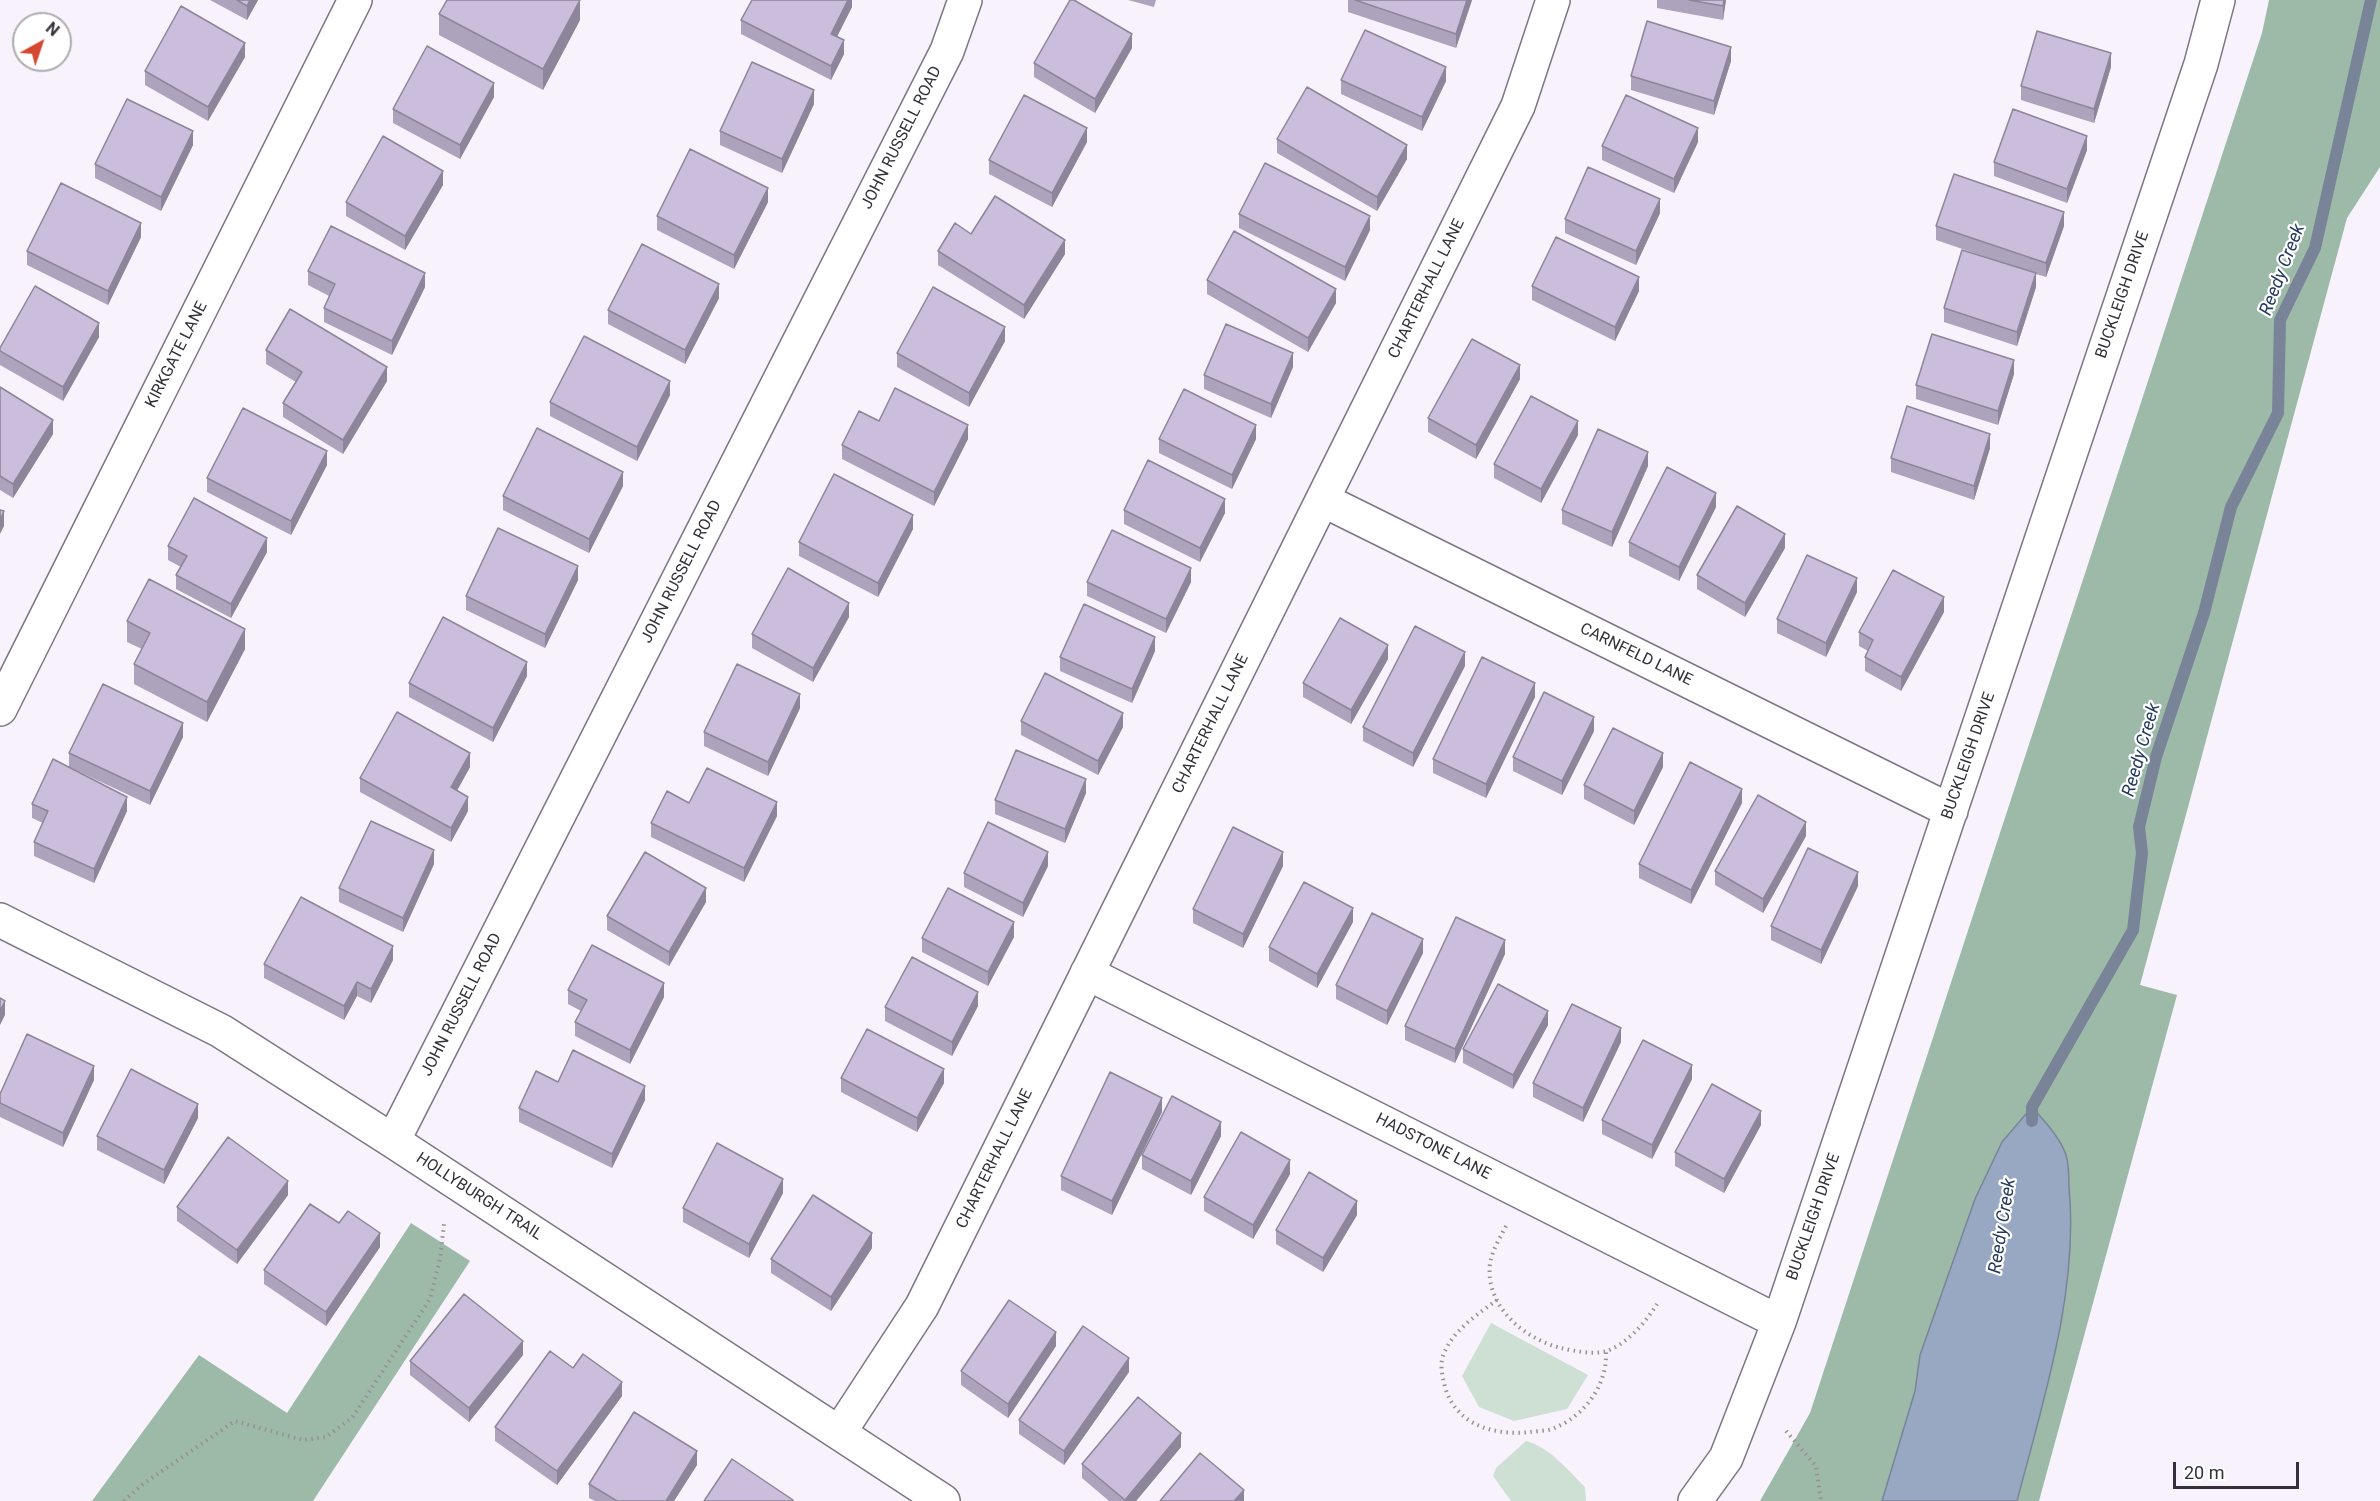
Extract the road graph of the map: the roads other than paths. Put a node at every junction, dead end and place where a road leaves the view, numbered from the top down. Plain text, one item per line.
1 (355, 0) edge
2 (965, 0) edge
3 (1553, 0) edge
4 (2217, 0) edge
5 (1323, 500) junction
6 (0, 709) edge
7 (1950, 811) junction
8 (0, 920) edge
9 (1087, 973) junction
10 (393, 1141) junction
11 (1779, 1322) junction
12 (839, 1433) junction
13 (943, 1501) edge
14 (1695, 1501) edge

1 - 6 street, KIRKGATE LANE
2 - 10 street, JOHN RUSSELL ROAD
3 - 5 street, CHARTERHALL LANE
4 - 7 street, BUCKLEIGH DRIVE
5 - 7 street, CARNFELD LANE
5 - 9 street, CHARTERHALL LANE
7 - 11 street, BUCKLEIGH DRIVE
8 - 10 street, HOLLYBURGH TRAIL
9 - 11 street, HADSTONE LANE
9 - 12 street, CHARTERHALL LANE
10 - 12 street, HOLLYBURGH TRAIL
11 - 14 street, BUCKLEIGH DRIVE
12 - 13 street, HOLLYBURGH TRAIL

